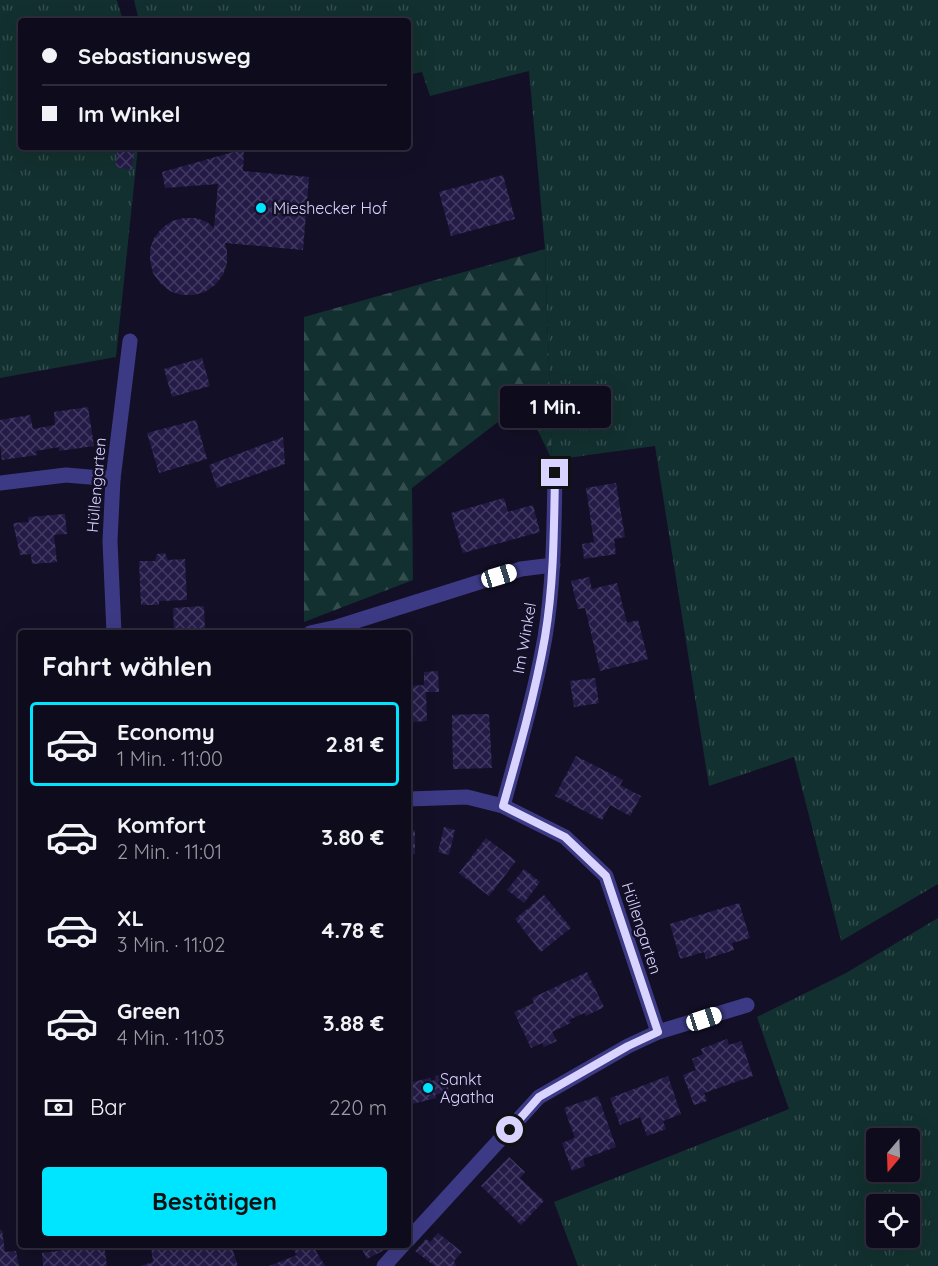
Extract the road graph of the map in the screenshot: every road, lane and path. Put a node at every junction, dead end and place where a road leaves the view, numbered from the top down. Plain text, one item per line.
1 (130, 341) dead end
2 (555, 473) dead end
3 (113, 479) junction
4 (0, 483) edge
5 (553, 565) junction
6 (114, 630) edge
7 (324, 630) edge
8 (411, 799) edge
9 (503, 806) junction
10 (747, 1005) dead end
11 (658, 1032) junction
12 (411, 1237) edge
13 (401, 1248) edge
14 (384, 1266) edge

1 - 3 street, Hüllengarten
2 - 5 street, Im Winkel
3 - 4 street
3 - 6 street, Hüllengarten
5 - 7 street
5 - 9 street, Im Winkel
8 - 9 street, Hüllengarten
9 - 11 street, Hüllengarten
10 - 11 street
11 - 12 street
13 - 14 street

